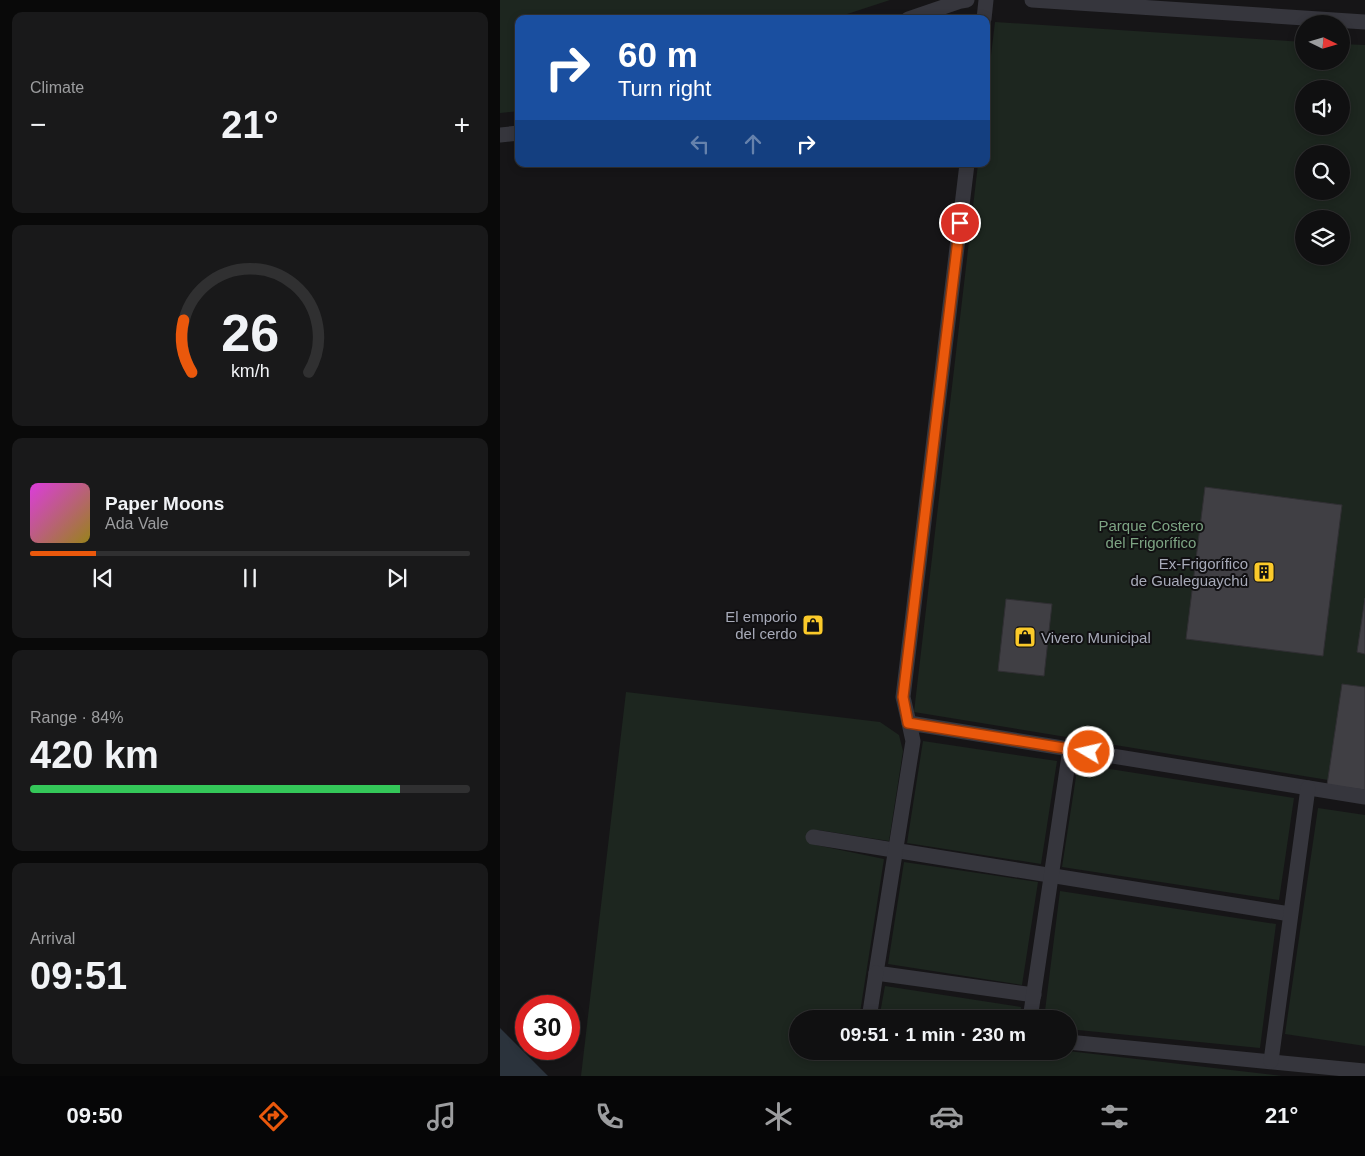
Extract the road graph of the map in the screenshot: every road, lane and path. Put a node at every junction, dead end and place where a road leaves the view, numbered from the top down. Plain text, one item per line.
1 (967, 0) edge
2 (986, 0) edge
3 (1032, 0) edge
4 (920, 15) edge
5 (984, 15) edge
6 (1365, 22) edge
7 (515, 133) edge
8 (500, 135) edge
9 (967, 167) edge
10 (908, 723) junction
11 (1070, 749) junction
12 (1308, 788) junction
13 (1365, 797) edge
14 (813, 837) dead end
15 (896, 850) junction
16 (1052, 875) junction
17 (1290, 914) junction
18 (876, 973) junction
19 (1034, 995) junction
20 (870, 1010) edge
21 (1032, 1010) edge
22 (1077, 1043) edge
23 (1271, 1062) junction
24 (1365, 1070) edge

1 - 4 street
2 - 5 street
3 - 6 street
7 - 8 street
9 - 10 street
10 - 11 street
10 - 15 street
11 - 12 street
11 - 16 street
12 - 13 street
12 - 17 street
14 - 15 street
15 - 16 street
15 - 18 street
16 - 17 street
16 - 19 street
17 - 23 street
18 - 19 street
18 - 20 street
19 - 21 street
22 - 23 street
23 - 24 street

